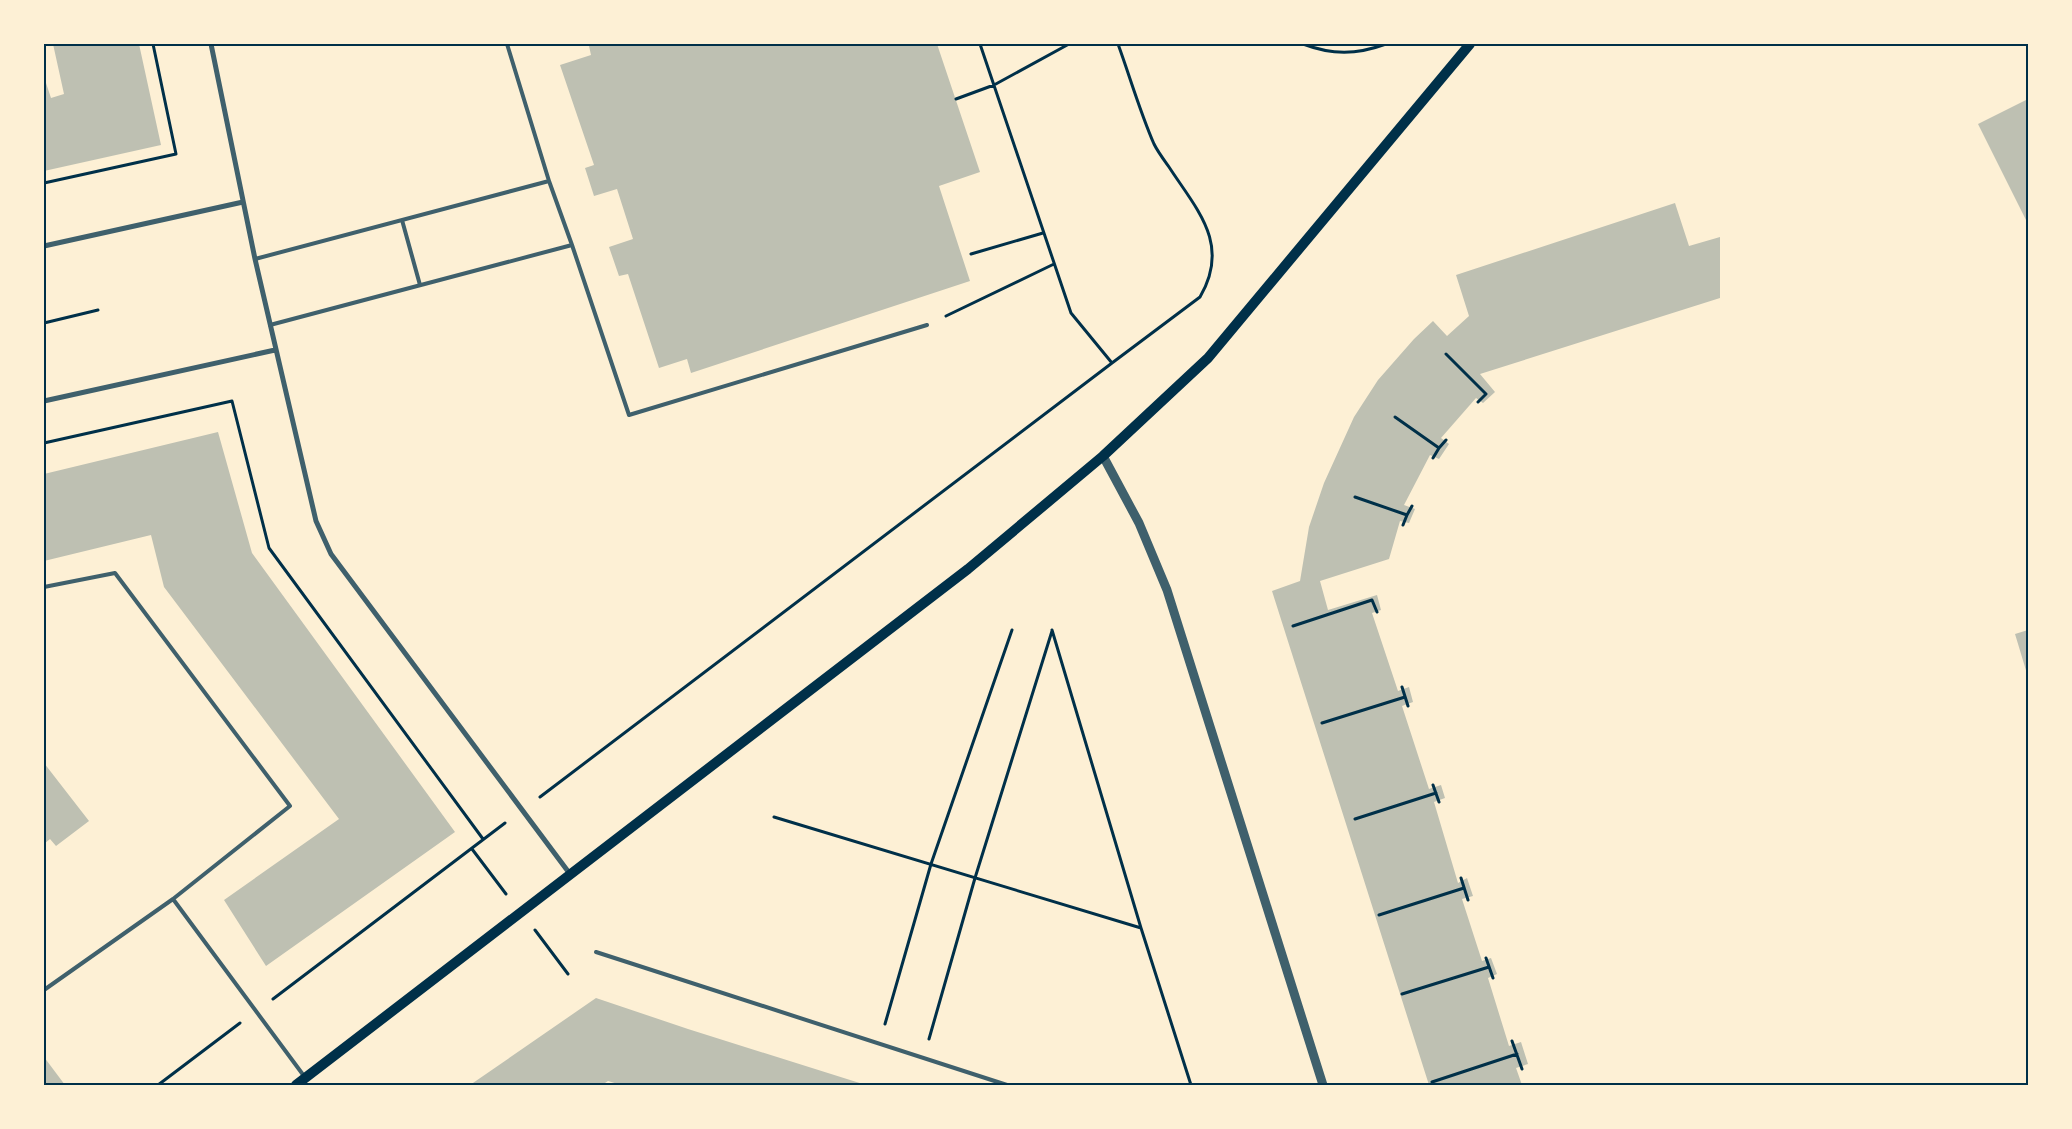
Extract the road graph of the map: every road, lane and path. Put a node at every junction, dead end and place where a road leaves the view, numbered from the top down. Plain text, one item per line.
1 (153, 44) edge
2 (211, 44) edge
3 (506, 44) edge
4 (980, 44) edge
5 (1069, 44) edge
6 (1118, 44) edge
7 (1303, 44) edge
8 (1386, 44) edge
9 (1470, 44) edge
10 (994, 85) junction
11 (956, 99) dead end
12 (549, 181) junction
13 (44, 184) edge
14 (243, 202) junction
15 (402, 220) junction
16 (1043, 233) junction
17 (572, 245) junction
18 (44, 246) edge
19 (971, 254) dead end
20 (255, 259) junction
21 (1054, 264) junction
22 (420, 285) junction
23 (98, 310) dead end
24 (44, 323) edge
25 (270, 325) junction
26 (927, 325) joint
27 (276, 350) junction
28 (1446, 354) dead end
29 (1112, 364) junction
30 (44, 401) edge
31 (1478, 402) dead end
32 (1394, 417) dead end
33 (1446, 440) dead end
34 (44, 443) edge
35 (1439, 448) junction
36 (1104, 456) junction
37 (1433, 458) dead end
38 (1356, 497) dead end
39 (1412, 506) dead end
40 (1407, 515) junction
41 (1403, 526) dead end
42 (44, 587) edge
43 (1377, 612) dead end
44 (1293, 626) dead end
45 (1012, 630) dead end
46 (1402, 687) dead end
47 (1405, 697) junction
48 (1408, 706) dead end
49 (1322, 723) dead end
50 (1433, 785) dead end
51 (1436, 793) junction
52 (1439, 802) dead end
53 (522, 810) junction
54 (774, 817) dead end
55 (1355, 819) dead end
56 (484, 839) junction
57 (931, 864) junction
58 (570, 875) junction
59 (975, 878) junction
60 (1461, 878) dead end
61 (1464, 888) junction
62 (173, 899) junction
63 (1468, 900) dead end
64 (1378, 915) dead end
65 (1141, 928) junction
66 (596, 952) dead end
67 (1486, 958) dead end
68 (1489, 967) junction
69 (1493, 978) dead end
70 (44, 990) edge
71 (1402, 994) dead end
72 (256, 1011) junction
73 (1512, 1041) dead end
74 (879, 1044) junction
75 (1517, 1054) junction
76 (924, 1058) junction
77 (1522, 1069) dead end
78 (306, 1078) junction
79 (1432, 1082) dead end
80 (158, 1085) edge
81 (296, 1085) edge
82 (1007, 1085) edge
83 (1191, 1085) edge
84 (1323, 1085) edge

1 - 13 path
2 - 14 street
3 - 12 lane
4 - 10 path
5 - 10 path
6 - 29 path
7 - 8 path
9 - 36 main road
10 - 11 path
10 - 16 path
12 - 15 lane
12 - 17 lane
14 - 18 street
14 - 20 street
15 - 20 lane
15 - 22 lane
16 - 19 path
16 - 21 path
17 - 22 lane
17 - 26 lane
20 - 25 street
21 - 26 path
21 - 29 path
22 - 25 lane
23 - 24 path
25 - 27 street
27 - 30 street
27 - 53 street
28 - 31 path
29 - 53 path
32 - 35 path
33 - 35 path
34 - 56 path
35 - 37 path
36 - 58 main road
36 - 84 street
38 - 40 path
39 - 40 path
40 - 41 path
42 - 62 lane
43 - 44 path
45 - 57 path
46 - 47 path
47 - 48 path
47 - 49 path
50 - 51 path
51 - 52 path
51 - 55 path
53 - 56 path
53 - 58 street
54 - 57 path
56 - 72 path
57 - 59 path
57 - 74 path
58 - 78 main road
59 - 65 path
59 - 65 path
59 - 76 path
60 - 61 path
61 - 63 path
61 - 64 path
62 - 70 lane
62 - 72 lane
65 - 83 path
66 - 74 lane
67 - 68 path
68 - 69 path
68 - 71 path
72 - 78 lane
72 - 80 path
73 - 75 path
74 - 76 lane
75 - 77 path
75 - 79 path
76 - 82 lane
78 - 81 main road

